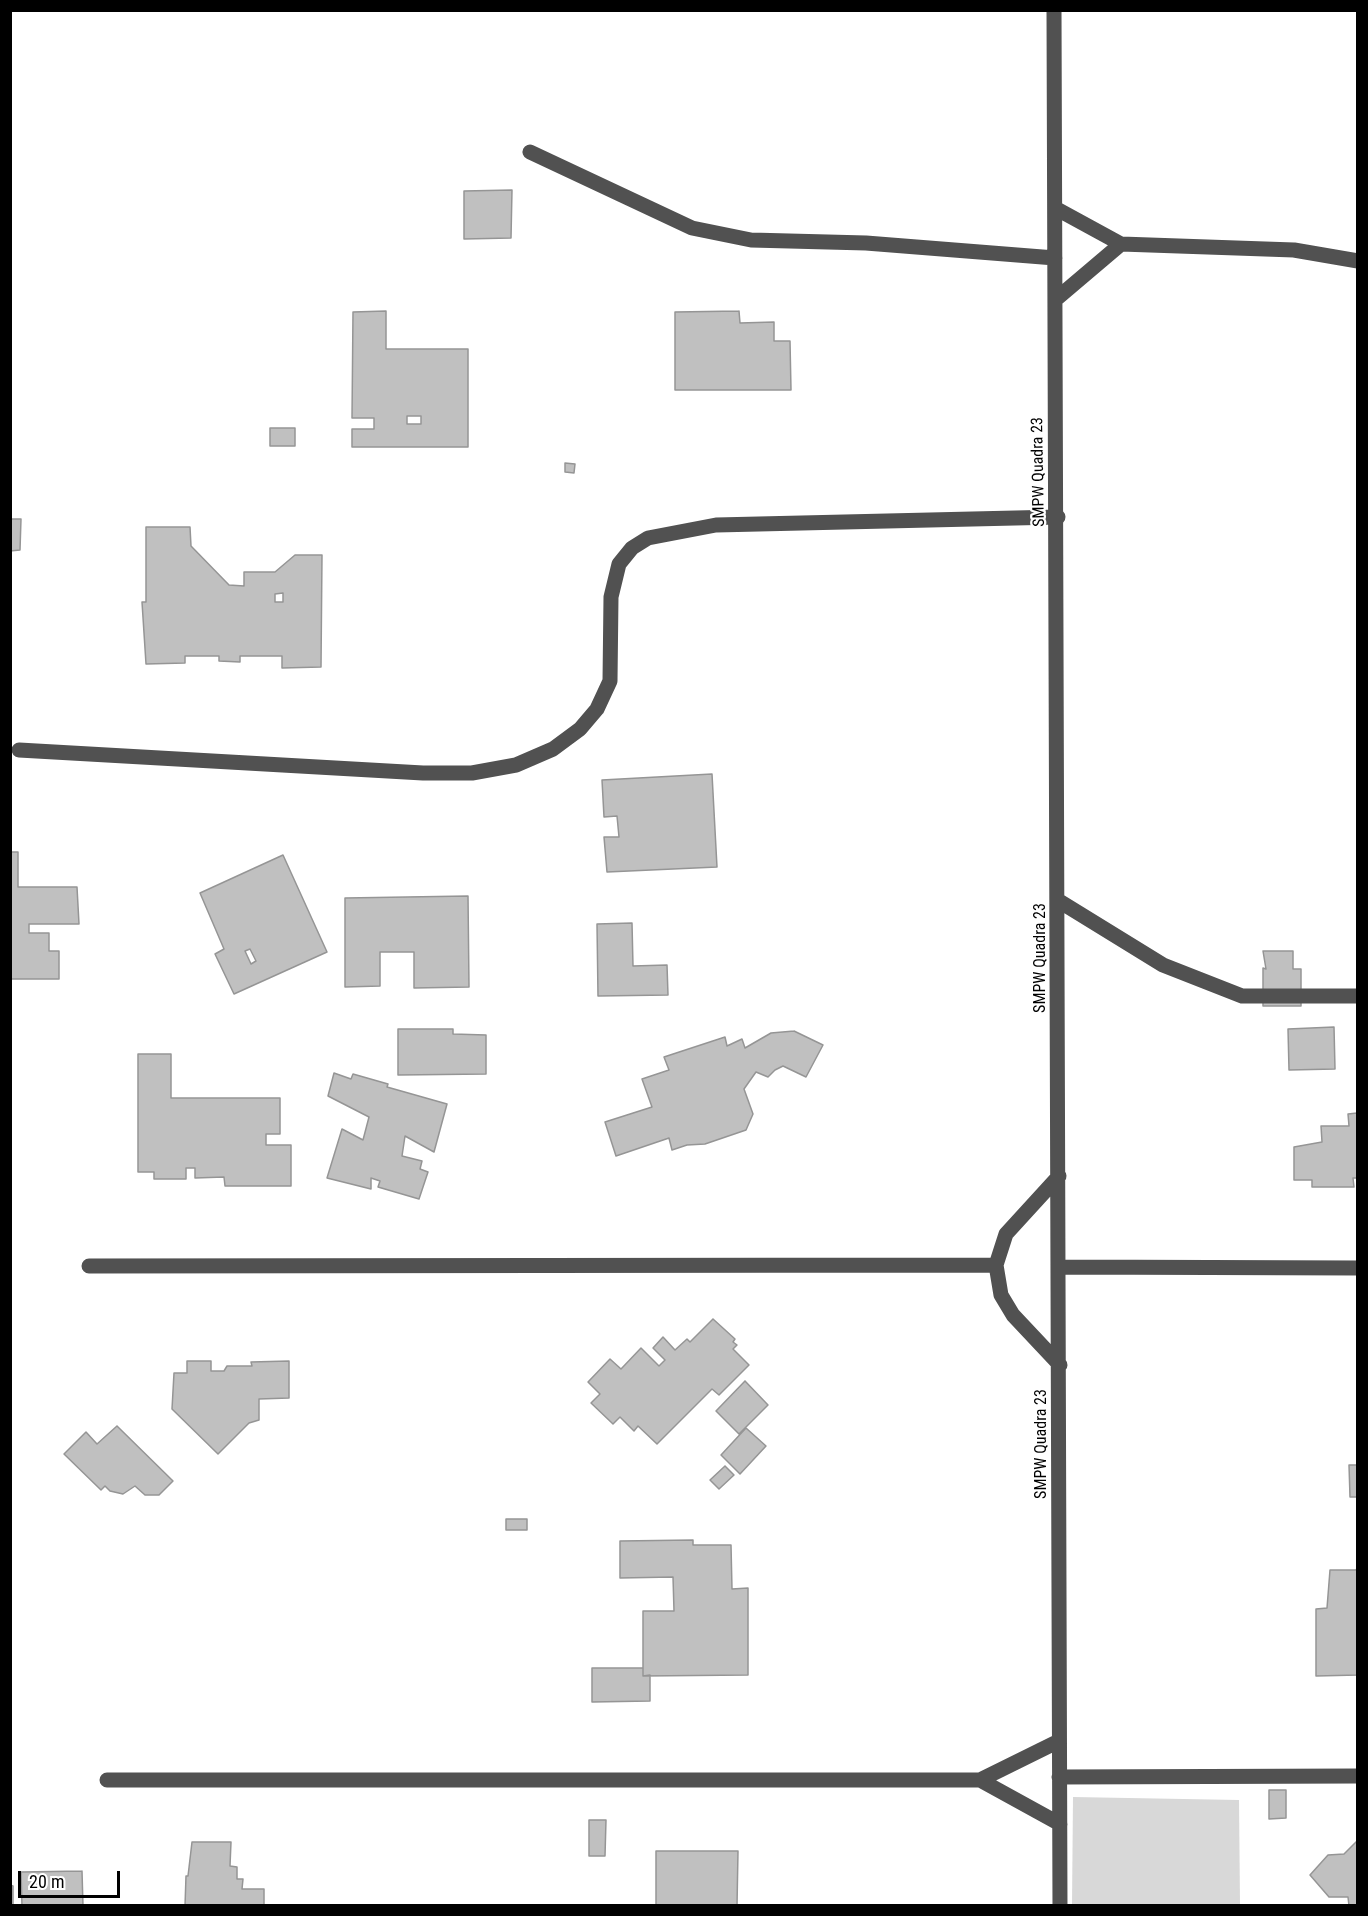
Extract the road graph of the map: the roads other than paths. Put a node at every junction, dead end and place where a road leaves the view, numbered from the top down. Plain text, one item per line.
1 (1054, 10) edge
2 (530, 152) dead end
3 (1055, 208) junction
4 (1121, 244) junction
5 (1055, 258) junction
6 (1358, 261) edge
7 (1055, 300) junction
8 (1058, 517) junction
9 (20, 750) dead end
10 (1059, 901) junction
11 (1358, 996) edge
12 (1059, 1176) junction
13 (996, 1265) junction
14 (89, 1266) dead end
15 (1060, 1268) junction
16 (1358, 1268) edge
17 (1060, 1365) junction
18 (1059, 1741) junction
19 (1358, 1776) edge
20 (1059, 1777) junction
21 (107, 1780) dead end
22 (980, 1780) junction
23 (1060, 1824) junction
24 (1060, 1905) edge

1 - 3 street, SMPW Quadra 23
2 - 5 street
3 - 4 street
3 - 5 street, SMPW Quadra 23
4 - 6 street
4 - 7 street
5 - 7 street, SMPW Quadra 23
7 - 8 street, SMPW Quadra 23
8 - 9 street
8 - 10 street, SMPW Quadra 23
10 - 11 street
10 - 12 street, SMPW Quadra 23
12 - 13 street
12 - 15 street, SMPW Quadra 23
13 - 14 street
13 - 17 street
15 - 16 street
15 - 17 street, SMPW Quadra 23
17 - 18 street, SMPW Quadra 23
18 - 20 street, SMPW Quadra 23
18 - 22 street
19 - 20 street
20 - 23 street, SMPW Quadra 23
21 - 22 street
22 - 23 street
23 - 24 street, SMPW Quadra 23

